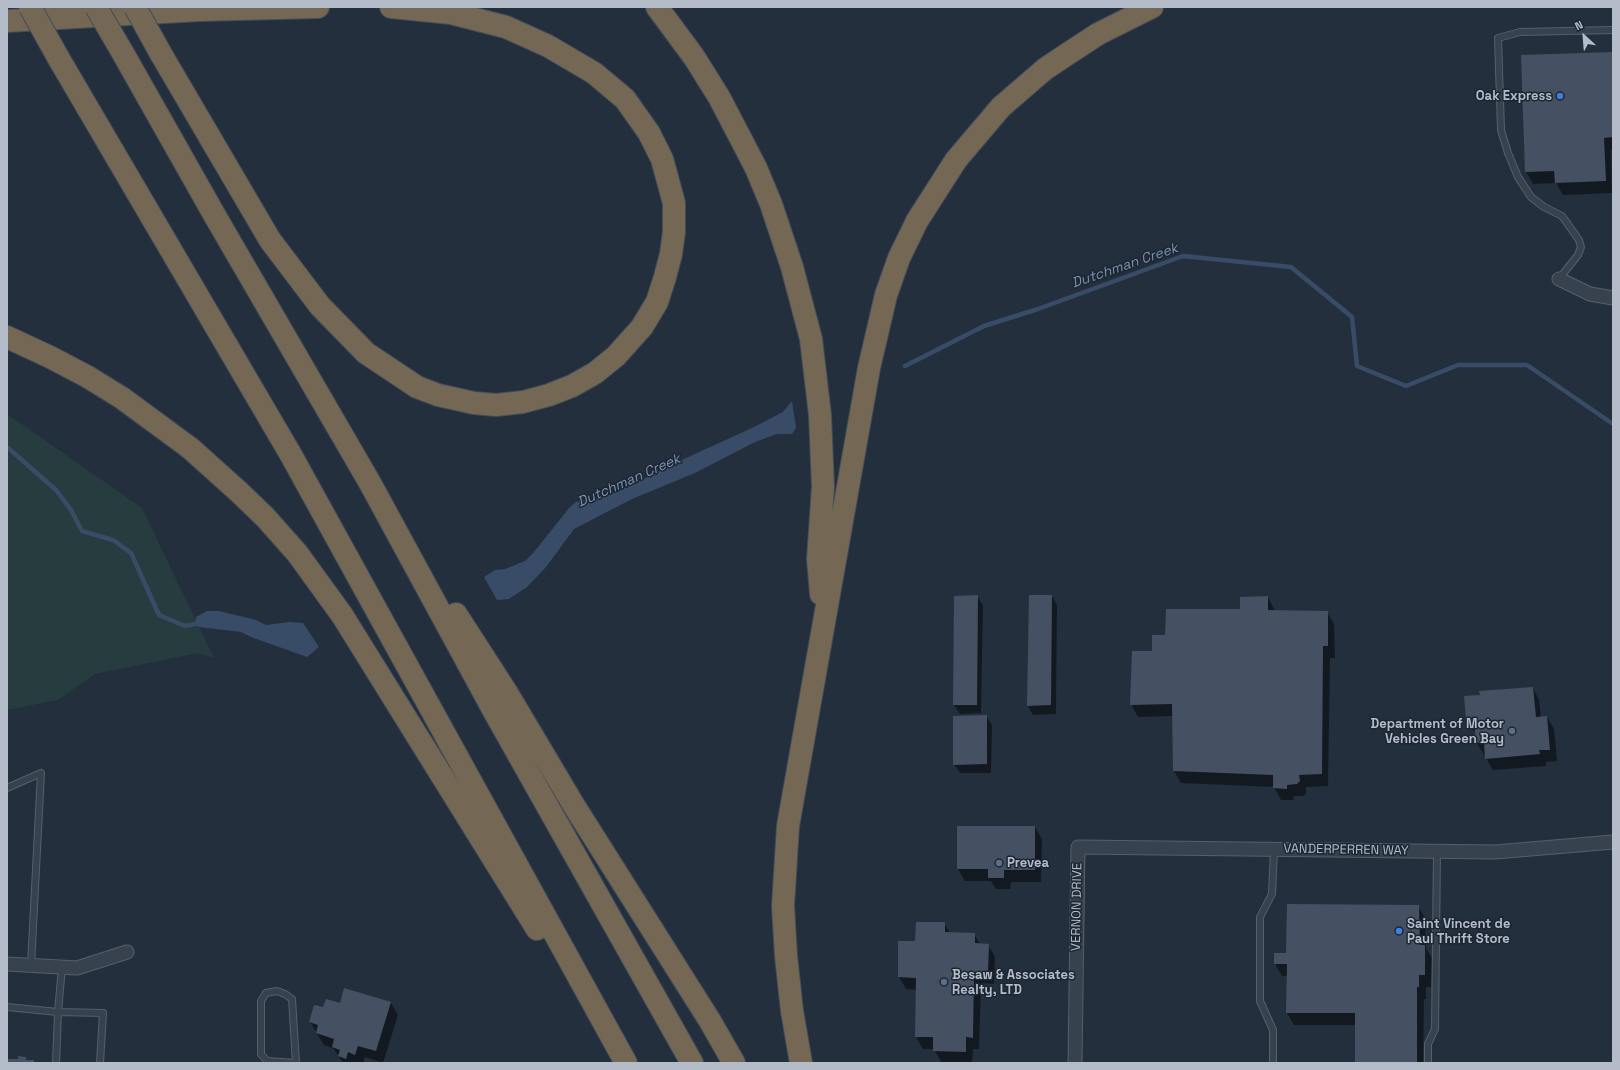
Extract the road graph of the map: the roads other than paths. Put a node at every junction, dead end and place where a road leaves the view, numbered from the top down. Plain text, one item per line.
1 (30, 7) edge
2 (96, 7) edge
3 (135, 7) edge
4 (318, 7) edge
5 (392, 7) edge
6 (1152, 7) edge
7 (662, 14) edge
8 (7, 21) edge
9 (1613, 30) edge
10 (1559, 279) joint
11 (1613, 298) edge
12 (7, 337) edge
13 (370, 483) junction
14 (823, 629) junction
15 (7, 788) edge
16 (1613, 842) edge
17 (1078, 847) joint
18 (1274, 849) junction
19 (1437, 851) junction
20 (128, 952) dead end
21 (7, 964) edge
22 (30, 965) junction
23 (62, 967) junction
24 (7, 1007) edge
25 (58, 1012) junction
26 (56, 1063) edge
27 (100, 1063) edge
28 (296, 1063) edge
29 (620, 1063) edge
30 (626, 1063) edge
31 (692, 1063) edge
32 (734, 1063) edge
33 (801, 1063) edge
34 (1075, 1063) edge
35 (1273, 1063) edge
36 (1428, 1063) edge

1 - 30 highway, bridge
2 - 13 highway, bridge
3 - 5 highway, bridge
4 - 8 highway
6 - 14 highway
7 - 14 highway
9 - 10 lane
10 - 11 street
12 - 29 highway
13 - 31 highway
13 - 32 highway
14 - 33 highway
15 - 22 lane
16 - 19 street, VANDERPERREN WAY
17 - 18 street, VANDERPERREN WAY
17 - 34 street, VERNON DRIVE
18 - 19 street, VANDERPERREN WAY
18 - 35 lane
19 - 36 lane
20 - 23 street
21 - 22 street
22 - 23 street
23 - 25 lane
24 - 25 lane
25 - 26 lane
25 - 27 lane
28 - 28 lane

